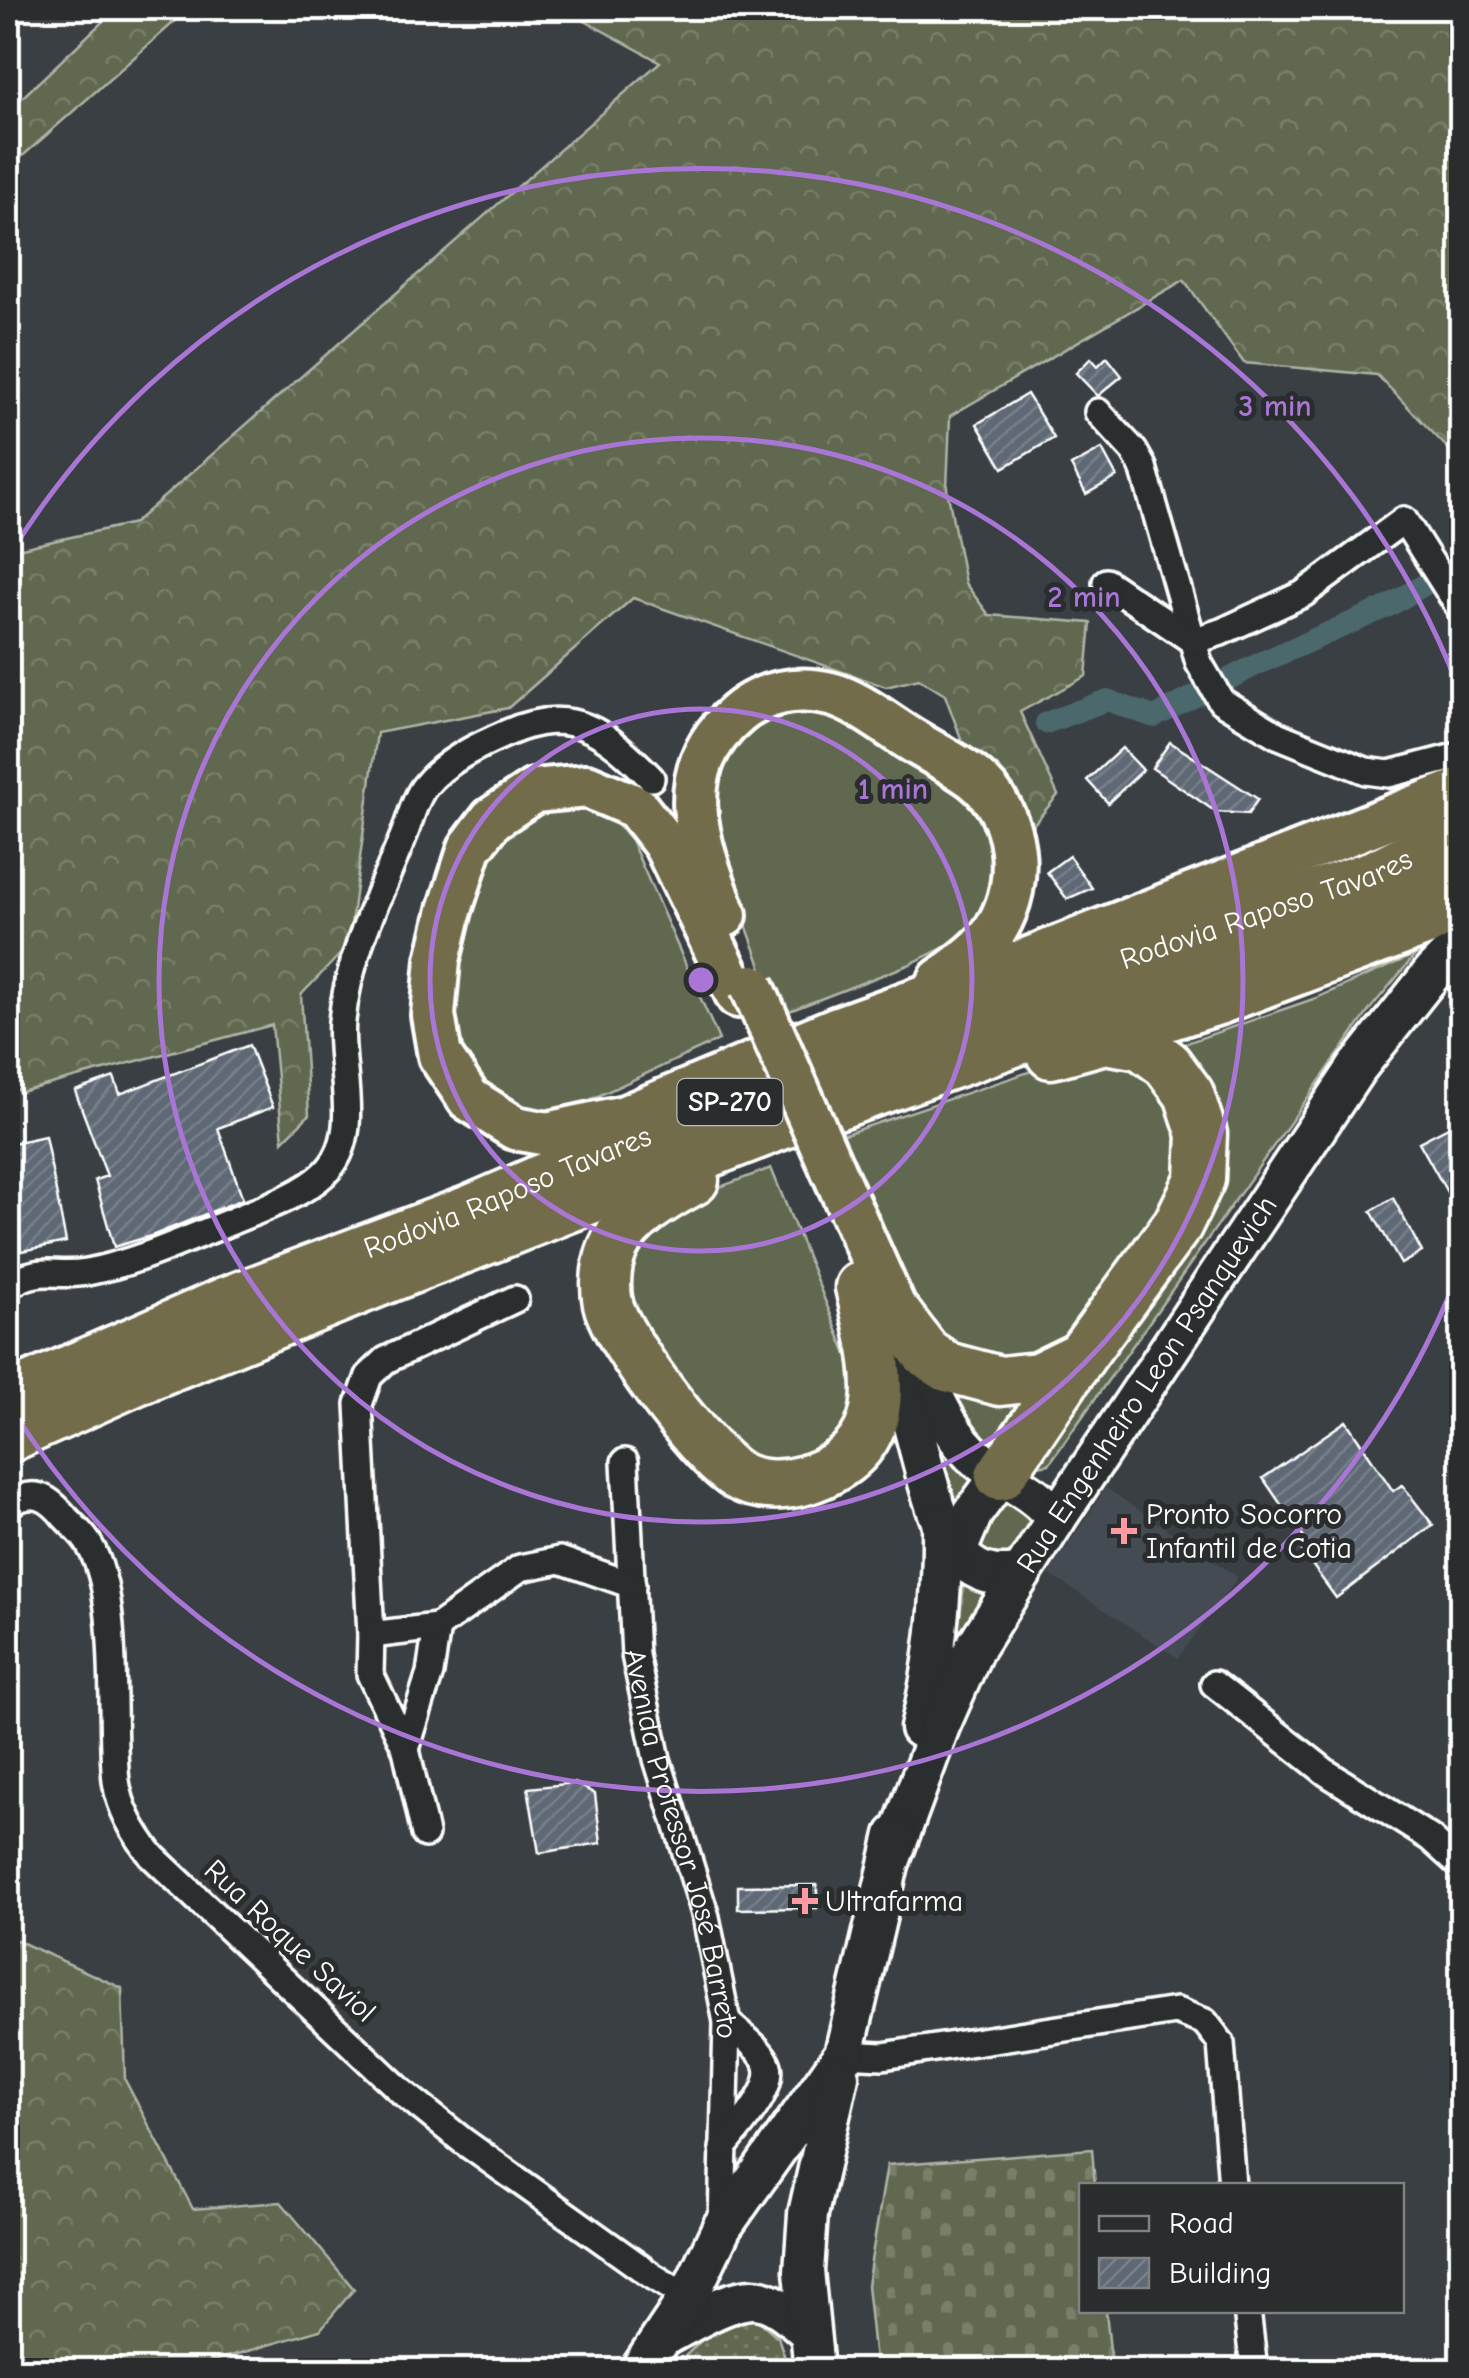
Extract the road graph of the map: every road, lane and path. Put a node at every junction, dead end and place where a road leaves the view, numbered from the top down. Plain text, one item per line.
1 (1098, 412) dead end
2 (1106, 582) dead end
3 (1462, 612) edge
4 (1196, 652) junction
5 (1462, 755) edge
6 (651, 778) dead end
7 (1462, 790) edge
8 (1462, 827) edge
9 (1462, 872) edge
10 (1462, 905) edge
11 (1462, 943) edge
12 (1016, 964) junction
13 (745, 991) junction
14 (916, 1000) junction
15 (1104, 1039) junction
16 (930, 1070) junction
17 (625, 1118) junction
18 (786, 1122) junction
19 (824, 1172) junction
20 (8, 1286) edge
21 (860, 1288) junction
22 (515, 1299) dead end
23 (224, 1302) junction
24 (898, 1316) junction
25 (1081, 1356) junction
26 (80, 1363) junction
27 (8, 1380) edge
28 (8, 1398) edge
29 (8, 1438) edge
30 (625, 1462) dead end
31 (1000, 1476) junction
32 (8, 1504) edge
33 (1056, 1519) junction
34 (949, 1536) junction
35 (1021, 1574) junction
36 (632, 1585) junction
37 (437, 1627) junction
38 (371, 1636) junction
39 (1214, 1684) dead end
40 (406, 1749) junction
41 (425, 1834) dead end
42 (891, 1859) junction
43 (1462, 1867) edge
44 (727, 2022) junction
45 (844, 2054) junction
46 (722, 2148) junction
47 (1232, 2183) edge
48 (722, 2226) junction
49 (688, 2298) junction
50 (1247, 2313) edge
51 (808, 2331) junction
52 (663, 2337) junction
53 (640, 2370) edge
54 (814, 2370) edge
55 (1254, 2370) edge

1 - 4 street
2 - 4 street
3 - 4 street
4 - 5 street
6 - 20 street
7 - 12 highway
8 - 12 highway
8 - 23 highway, Rodovia Raposo Tavares / SP-270
9 - 16 highway, Rodovia Raposo Tavares / SP-270
10 - 15 highway
11 - 33 main road, Rua Engenheiro Leon Psanquevich
12 - 14 highway, Rodovia Raposo Tavares
13 - 14 highway
13 - 17 highway, Rodovia Raposo Tavares
13 - 19 highway, bridge
14 - 17 highway, Rodovia Raposo Tavares
15 - 16 highway
15 - 25 highway
16 - 18 highway, Rodovia Raposo Tavares / SP-270
17 - 23 highway
18 - 21 highway
18 - 29 highway, Rodovia Raposo Tavares / SP-270
19 - 21 highway
19 - 24 highway
21 - 34 main road
22 - 38 street
23 - 26 highway, Rodovia Raposo Tavares / SP-270
24 - 25 highway
24 - 31 main road
25 - 31 highway
26 - 27 highway
26 - 28 highway, Rodovia Raposo Tavares / SP-270
30 - 36 street, Avenida Professor José Barreto
31 - 33 main road
31 - 34 main road, Rua Engenheiro Leon Psanquevich
32 - 49 street, Rua Roque Saviol
33 - 35 main road, Rua Engenheiro Leon Psanquevich
34 - 35 main road
34 - 42 main road, Rua Engenheiro Leon Psanquevich
35 - 42 main road, Rua Engenheiro Leon Psanquevich
36 - 37 street
36 - 44 street, Avenida Professor José Barreto
37 - 38 street
37 - 40 street
38 - 40 street
39 - 43 street
40 - 41 street
42 - 45 main road, Rua Engenheiro Leon Psanquevich
44 - 46 street, Avenida Professor José Barreto
44 - 46 street
45 - 47 street
45 - 48 main road, Rua Engenheiro Leon Psanquevich
45 - 51 main road
46 - 48 street, Avenida Professor José Barreto
48 - 49 main road, Rua Engenheiro Leon Psanquevich
49 - 52 main road, Rua Engenheiro Leon Psanquevich
50 - 55 street
51 - 52 main road
51 - 54 main road
52 - 53 main road, Rua Engenheiro Leon Psanquevich

